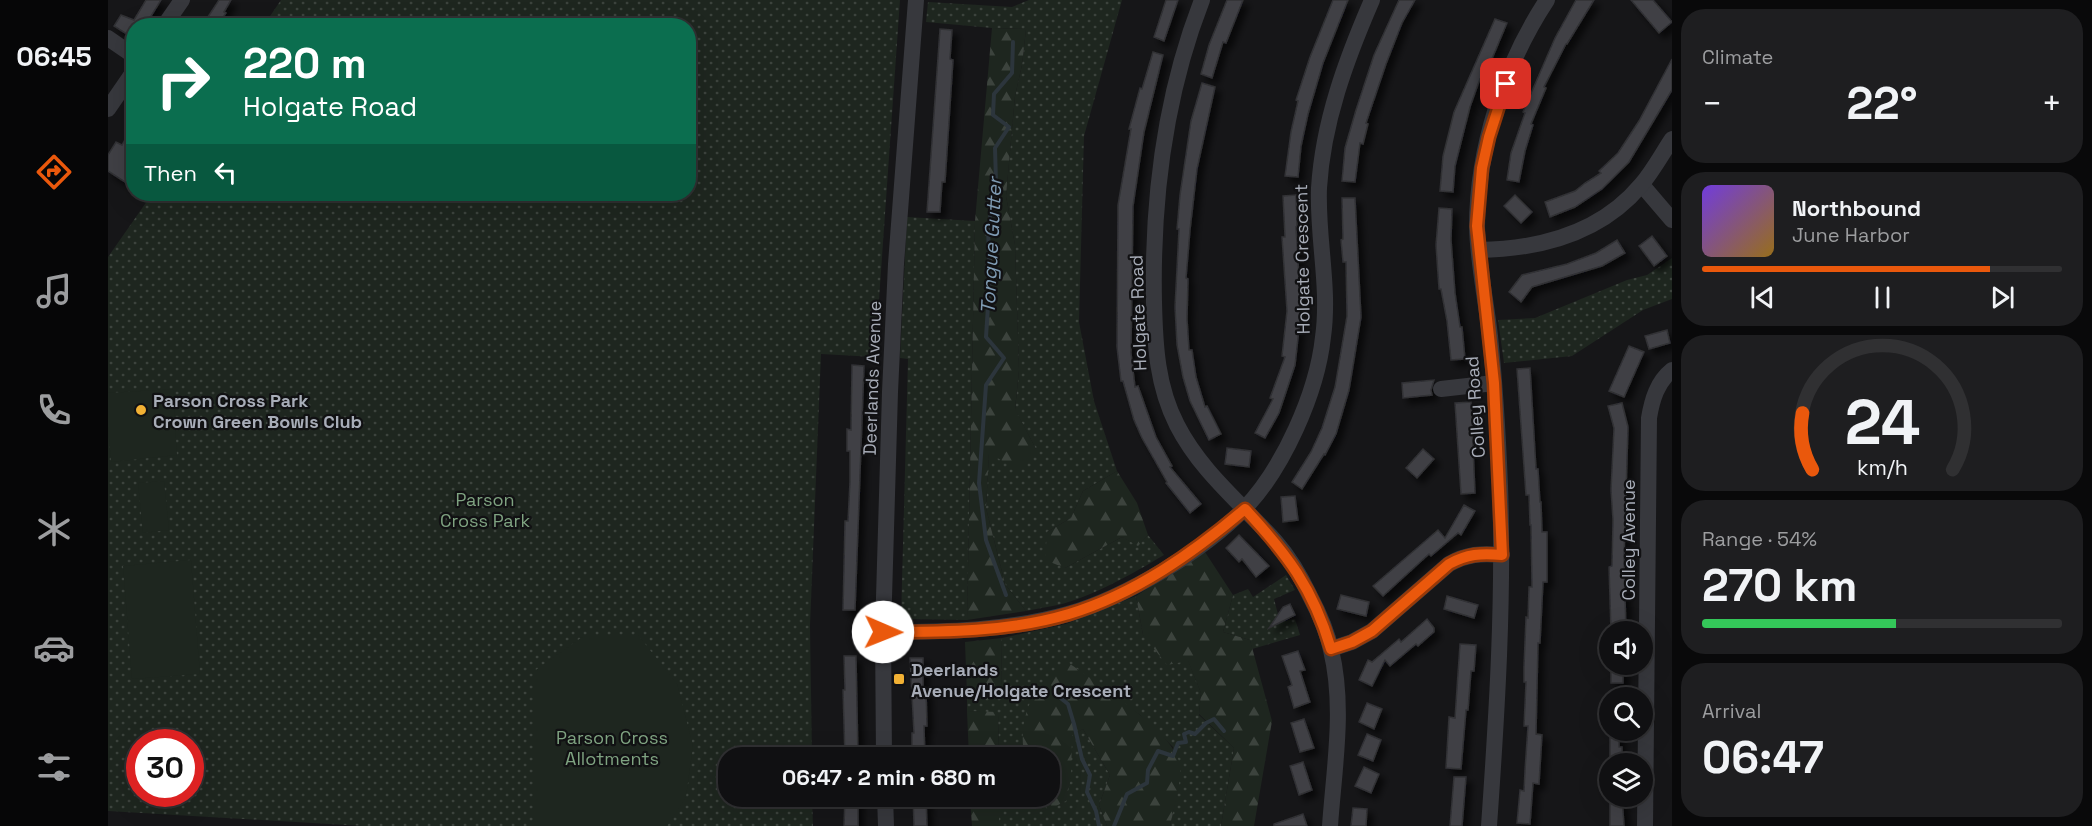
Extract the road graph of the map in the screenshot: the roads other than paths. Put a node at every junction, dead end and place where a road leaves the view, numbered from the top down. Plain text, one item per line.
1 (182, 0) edge
2 (916, 0) edge
3 (1202, 0) edge
4 (1372, 0) edge
5 (1547, 0) edge
6 (170, 18) edge
7 (108, 38) edge
8 (126, 50) edge
9 (126, 83) edge
10 (108, 109) edge
11 (1672, 139) edge
12 (1642, 185) junction
13 (1672, 220) edge
14 (1479, 250) junction
15 (1672, 370) edge
16 (1494, 383) junction
17 (1441, 389) dead end
18 (1245, 509) junction
19 (1502, 555) junction
20 (883, 632) junction
21 (1331, 649) junction
22 (884, 747) edge
23 (885, 807) edge
24 (886, 826) edge
25 (1330, 826) edge
26 (1489, 826) edge
27 (1645, 826) edge

1 - 6 street
2 - 20 street, Deerlands Avenue
3 - 18 street, Holgate Road
4 - 18 street, Holgate Crescent
5 - 14 street, Colley Road
7 - 8 street
9 - 10 street
11 - 12 street
12 - 13 street
12 - 14 street
14 - 16 street, Colley Road
15 - 27 street, Colley Avenue
16 - 17 street
16 - 19 street, Colley Road
18 - 20 street, Holgate Crescent
18 - 21 street, Holgate Road
19 - 21 street
19 - 26 street, Colley Road
20 - 22 street, Deerlands Avenue
21 - 25 street, Holgate Road
23 - 24 street

